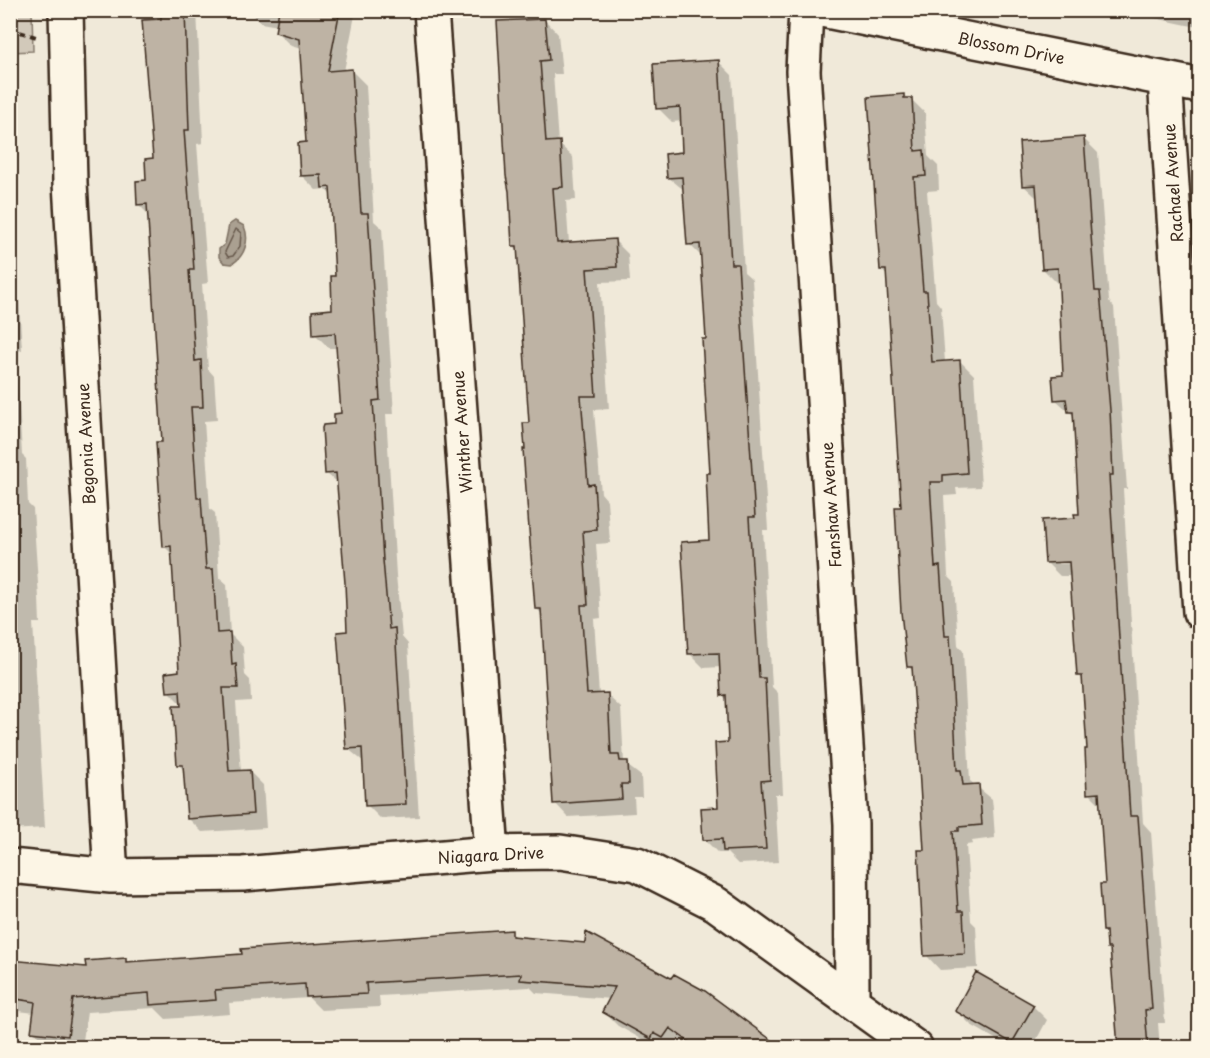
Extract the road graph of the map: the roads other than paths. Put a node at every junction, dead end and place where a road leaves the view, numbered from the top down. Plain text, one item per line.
1 (66, 10) edge
2 (432, 10) edge
3 (807, 10) edge
4 (822, 10) edge
5 (1165, 79) junction
6 (1200, 86) edge
7 (1200, 612) edge
8 (492, 853) junction
9 (10, 866) edge
10 (111, 876) junction
11 (852, 1001) junction
12 (916, 1047) edge

1 - 10 street, Begonia Avenue
2 - 8 street, Winther Avenue
3 - 11 street, Fanshaw Avenue
4 - 5 street, Blossom Drive
5 - 6 street, Blossom Drive
5 - 7 street, Rachael Avenue
8 - 10 street, Niagara Drive
8 - 11 street, Niagara Drive
9 - 10 street, Niagara Drive
11 - 12 street, Niagara Drive

